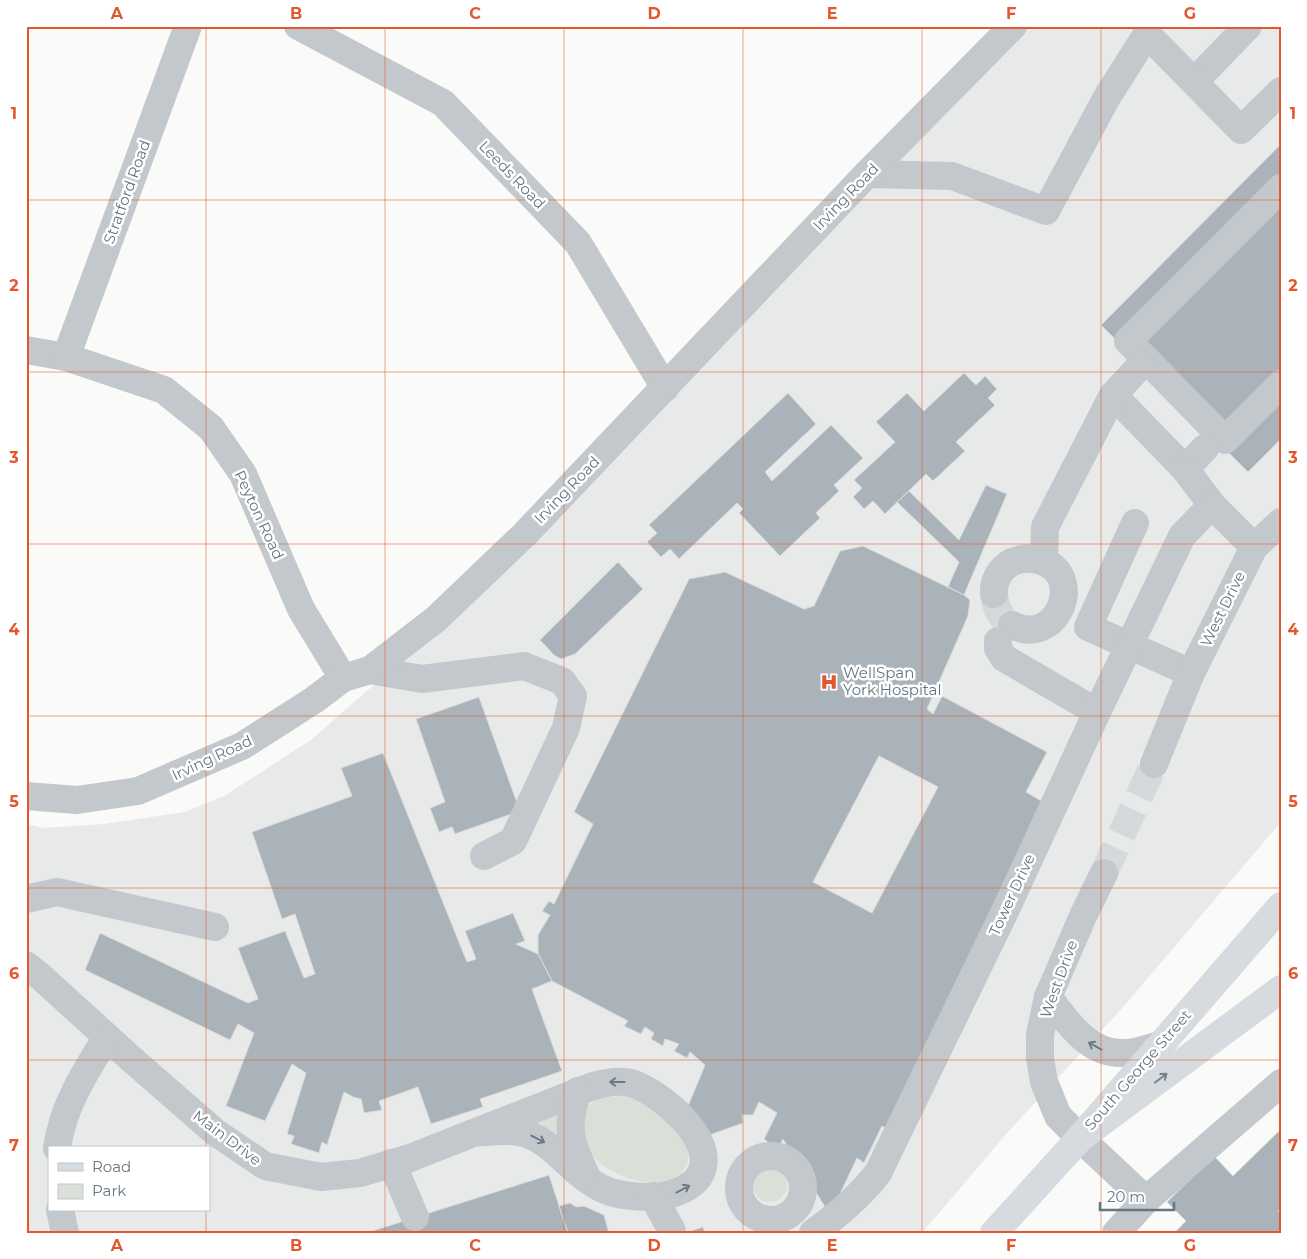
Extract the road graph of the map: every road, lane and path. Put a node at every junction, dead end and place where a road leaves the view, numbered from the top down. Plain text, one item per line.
1 (188, 26) edge
2 (298, 26) edge
3 (1012, 26) edge
4 (1248, 26) edge
5 (1151, 30) edge
6 (1194, 82) junction
7 (1281, 91) edge
8 (867, 174) junction
9 (1281, 188) edge
10 (26, 350) edge
11 (66, 357) junction
12 (1141, 365) dead end
13 (1281, 384) edge
14 (665, 388) junction
15 (1113, 396) junction
16 (1205, 448) dead end
17 (1185, 469) junction
18 (1212, 506) junction
19 (1281, 522) edge
20 (1136, 523) dead end
21 (1254, 547) junction
22 (1044, 562) junction
23 (994, 594) tunnel mouth
24 (370, 670) junction
25 (1191, 673) junction
26 (343, 678) junction
27 (1097, 712) junction
28 (1154, 764) tunnel mouth
29 (26, 796) edge
30 (484, 856) dead end
31 (1104, 874) tunnel mouth
32 (26, 900) edge
33 (1281, 906) edge
34 (215, 927) dead end
35 (26, 965) edge
36 (1281, 989) edge
37 (1048, 997) junction
38 (107, 1037) junction
39 (1159, 1046) junction
40 (1281, 1083) edge
41 (578, 1091) junction
42 (474, 1133) junction
43 (1080, 1138) junction
44 (57, 1146) edge
45 (392, 1163) junction
46 (588, 1178) junction
47 (654, 1196) junction
48 (1146, 1200) junction
49 (60, 1212) edge
50 (792, 1213) dead end
51 (415, 1217) dead end
52 (672, 1231) dead end
53 (65, 1233) edge
54 (812, 1233) edge
55 (994, 1233) edge
56 (1116, 1233) edge

1 - 11 street, Stratford Road
2 - 14 street, Leeds Road
3 - 8 street, Irving Road
4 - 6 street
5 - 6 street
5 - 8 street
6 - 7 street
8 - 14 street, Irving Road
9 - 13 street
10 - 11 street, Peyton Road
11 - 26 street, Peyton Road
12 - 15 street
14 - 24 street, Irving Road
15 - 17 street
15 - 22 street
16 - 17 street
17 - 18 street
18 - 21 street
18 - 27 street, Tower Drive
19 - 21 street
20 - 25 street
21 - 25 street, West Drive
22 - 23 street
22 - 27 street
24 - 26 street, Irving Road
24 - 30 street
25 - 28 street, West Drive
26 - 29 street, Irving Road
27 - 54 street, Tower Drive
31 - 37 street, West Drive
32 - 34 street
33 - 39 main road, South George Street
35 - 38 street, Main Drive
43 -> 36 main road
39 -> 37 street
37 - 43 street, West Drive
38 - 44 street
38 - 45 street, Main Drive
39 - 43 main road, South George Street
40 - 48 street
41 - 42 street
41 - 46 street
47 -> 41 street
42 - 45 street, Main Drive
42 -> 46 street
43 - 48 street, West Drive
43 - 55 main road, South George Street
45 - 51 street
46 - 47 street
47 - 52 street
48 - 56 street
49 - 53 street
50 - 54 street

